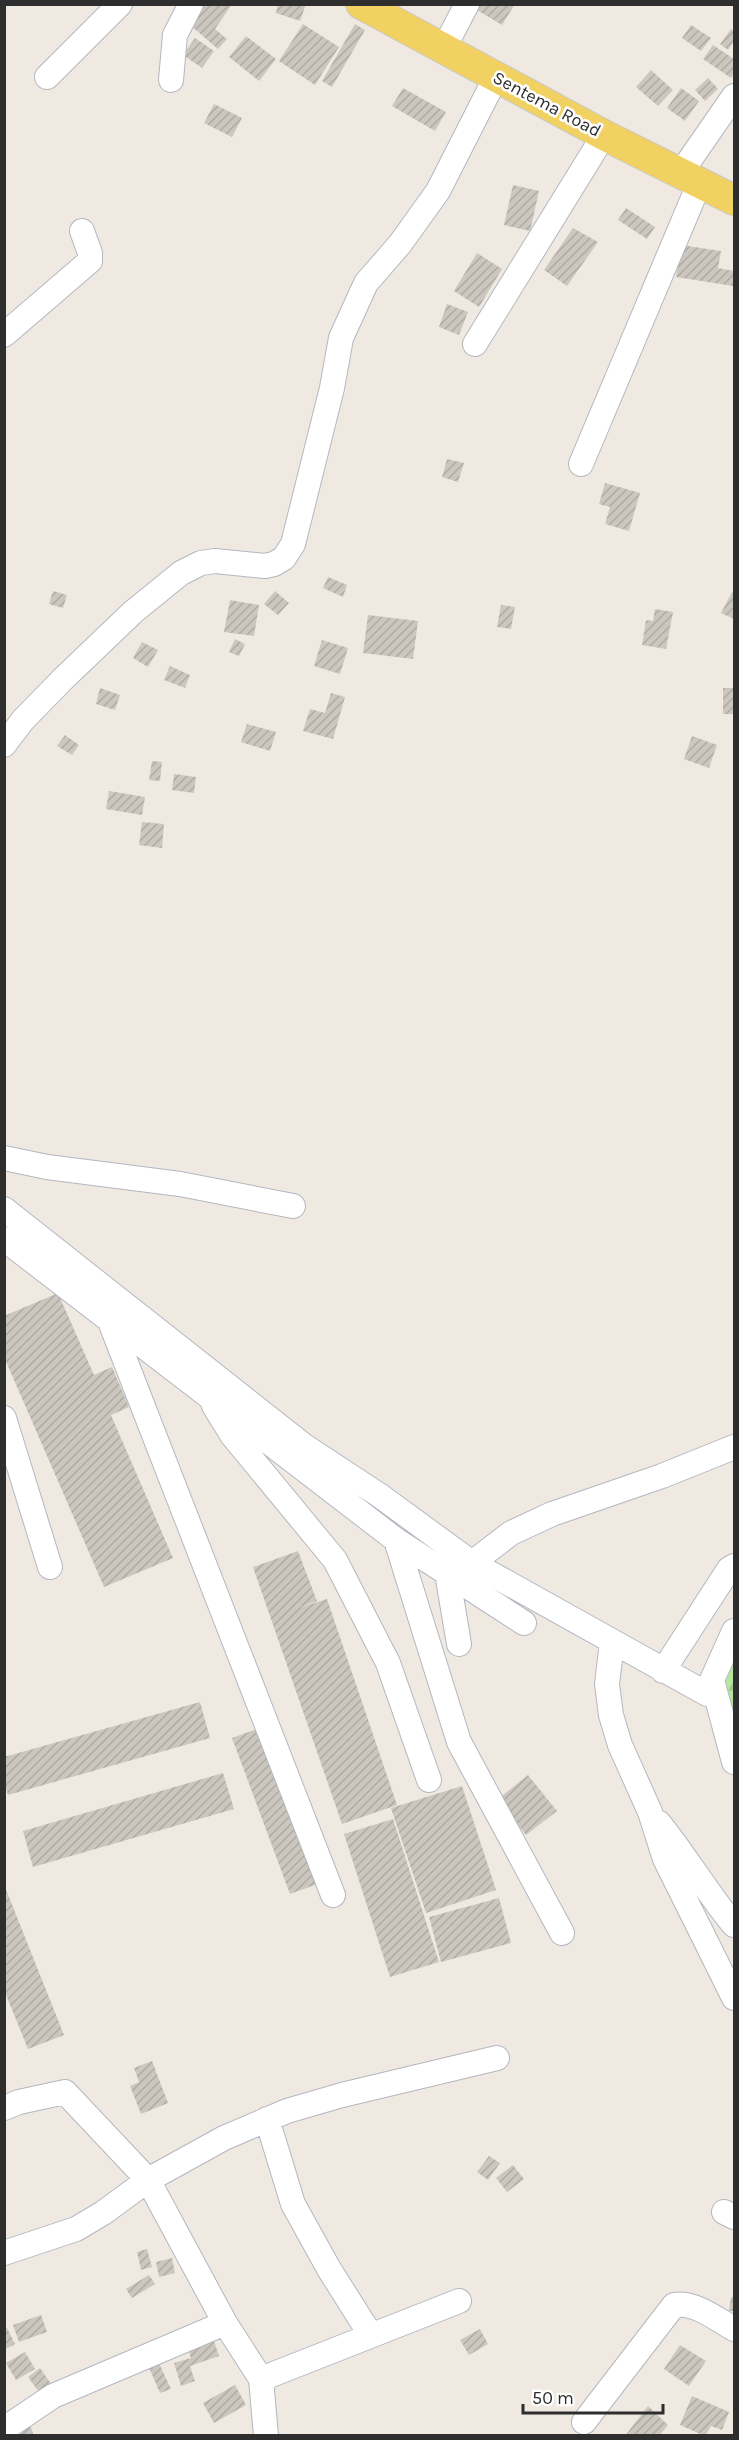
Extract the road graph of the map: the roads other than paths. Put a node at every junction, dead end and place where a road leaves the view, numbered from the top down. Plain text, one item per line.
1 (120, 4) edge
2 (191, 4) edge
3 (361, 4) edge
4 (467, 4) edge
5 (444, 48) junction
6 (47, 77) dead end
7 (496, 77) junction
8 (171, 80) dead end
9 (735, 96) edge
10 (604, 135) junction
11 (690, 179) junction
12 (735, 200) edge
13 (82, 231) dead end
14 (4, 335) edge
15 (475, 344) dead end
16 (581, 464) dead end
17 (4, 746) edge
18 (4, 1158) edge
19 (294, 1206) dead end
20 (4, 1209) edge
21 (4, 1239) edge
22 (108, 1318) junction
23 (209, 1396) junction
24 (4, 1418) edge
25 (735, 1447) edge
26 (396, 1540) junction
27 (472, 1563) junction
28 (735, 1566) edge
29 (50, 1567) dead end
30 (447, 1573) junction
31 (524, 1623) dead end
32 (735, 1631) edge
33 (612, 1642) junction
34 (459, 1644) dead end
35 (663, 1671) junction
36 (707, 1694) dead end
37 (735, 1762) edge
38 (429, 1780) dead end
39 (650, 1812) junction
40 (333, 1895) dead end
41 (735, 1925) edge
42 (562, 1933) dead end
43 (735, 1998) edge
44 (497, 2058) dead end
45 (4, 2108) edge
46 (267, 2119) junction
47 (148, 2180) junction
48 (4, 2253) edge
49 (459, 2301) dead end
50 (225, 2323) junction
51 (735, 2329) edge
52 (370, 2334) junction
53 (261, 2379) junction
54 (584, 2422) dead end
55 (4, 2429) edge
56 (266, 2436) edge

1 - 6 street
2 - 8 street
3 - 5 main road, Sentema Road
4 - 5 street
5 - 7 main road, Sentema Road
7 - 10 main road, Sentema Road
7 - 17 street
9 - 11 street
10 - 11 main road, Sentema Road
10 - 15 street
11 - 12 main road, Sentema Road
11 - 16 street
13 - 14 street
18 - 19 street
20 - 27 street
21 - 22 street
22 - 23 street
22 - 40 street
23 - 26 street
23 - 38 street
24 - 29 street
25 - 27 street
26 - 30 street
26 - 42 street
27 - 33 street
28 - 35 street
30 - 31 street
30 - 34 street
32 - 37 street
33 - 35 street
33 - 39 street
35 - 36 street
39 - 41 street
39 - 43 street
44 - 46 street
45 - 47 street
46 - 47 street
46 - 52 street
47 - 48 street
47 - 50 street
49 - 52 street
50 - 53 street
50 - 55 street
51 - 54 street
52 - 53 street
53 - 56 street

